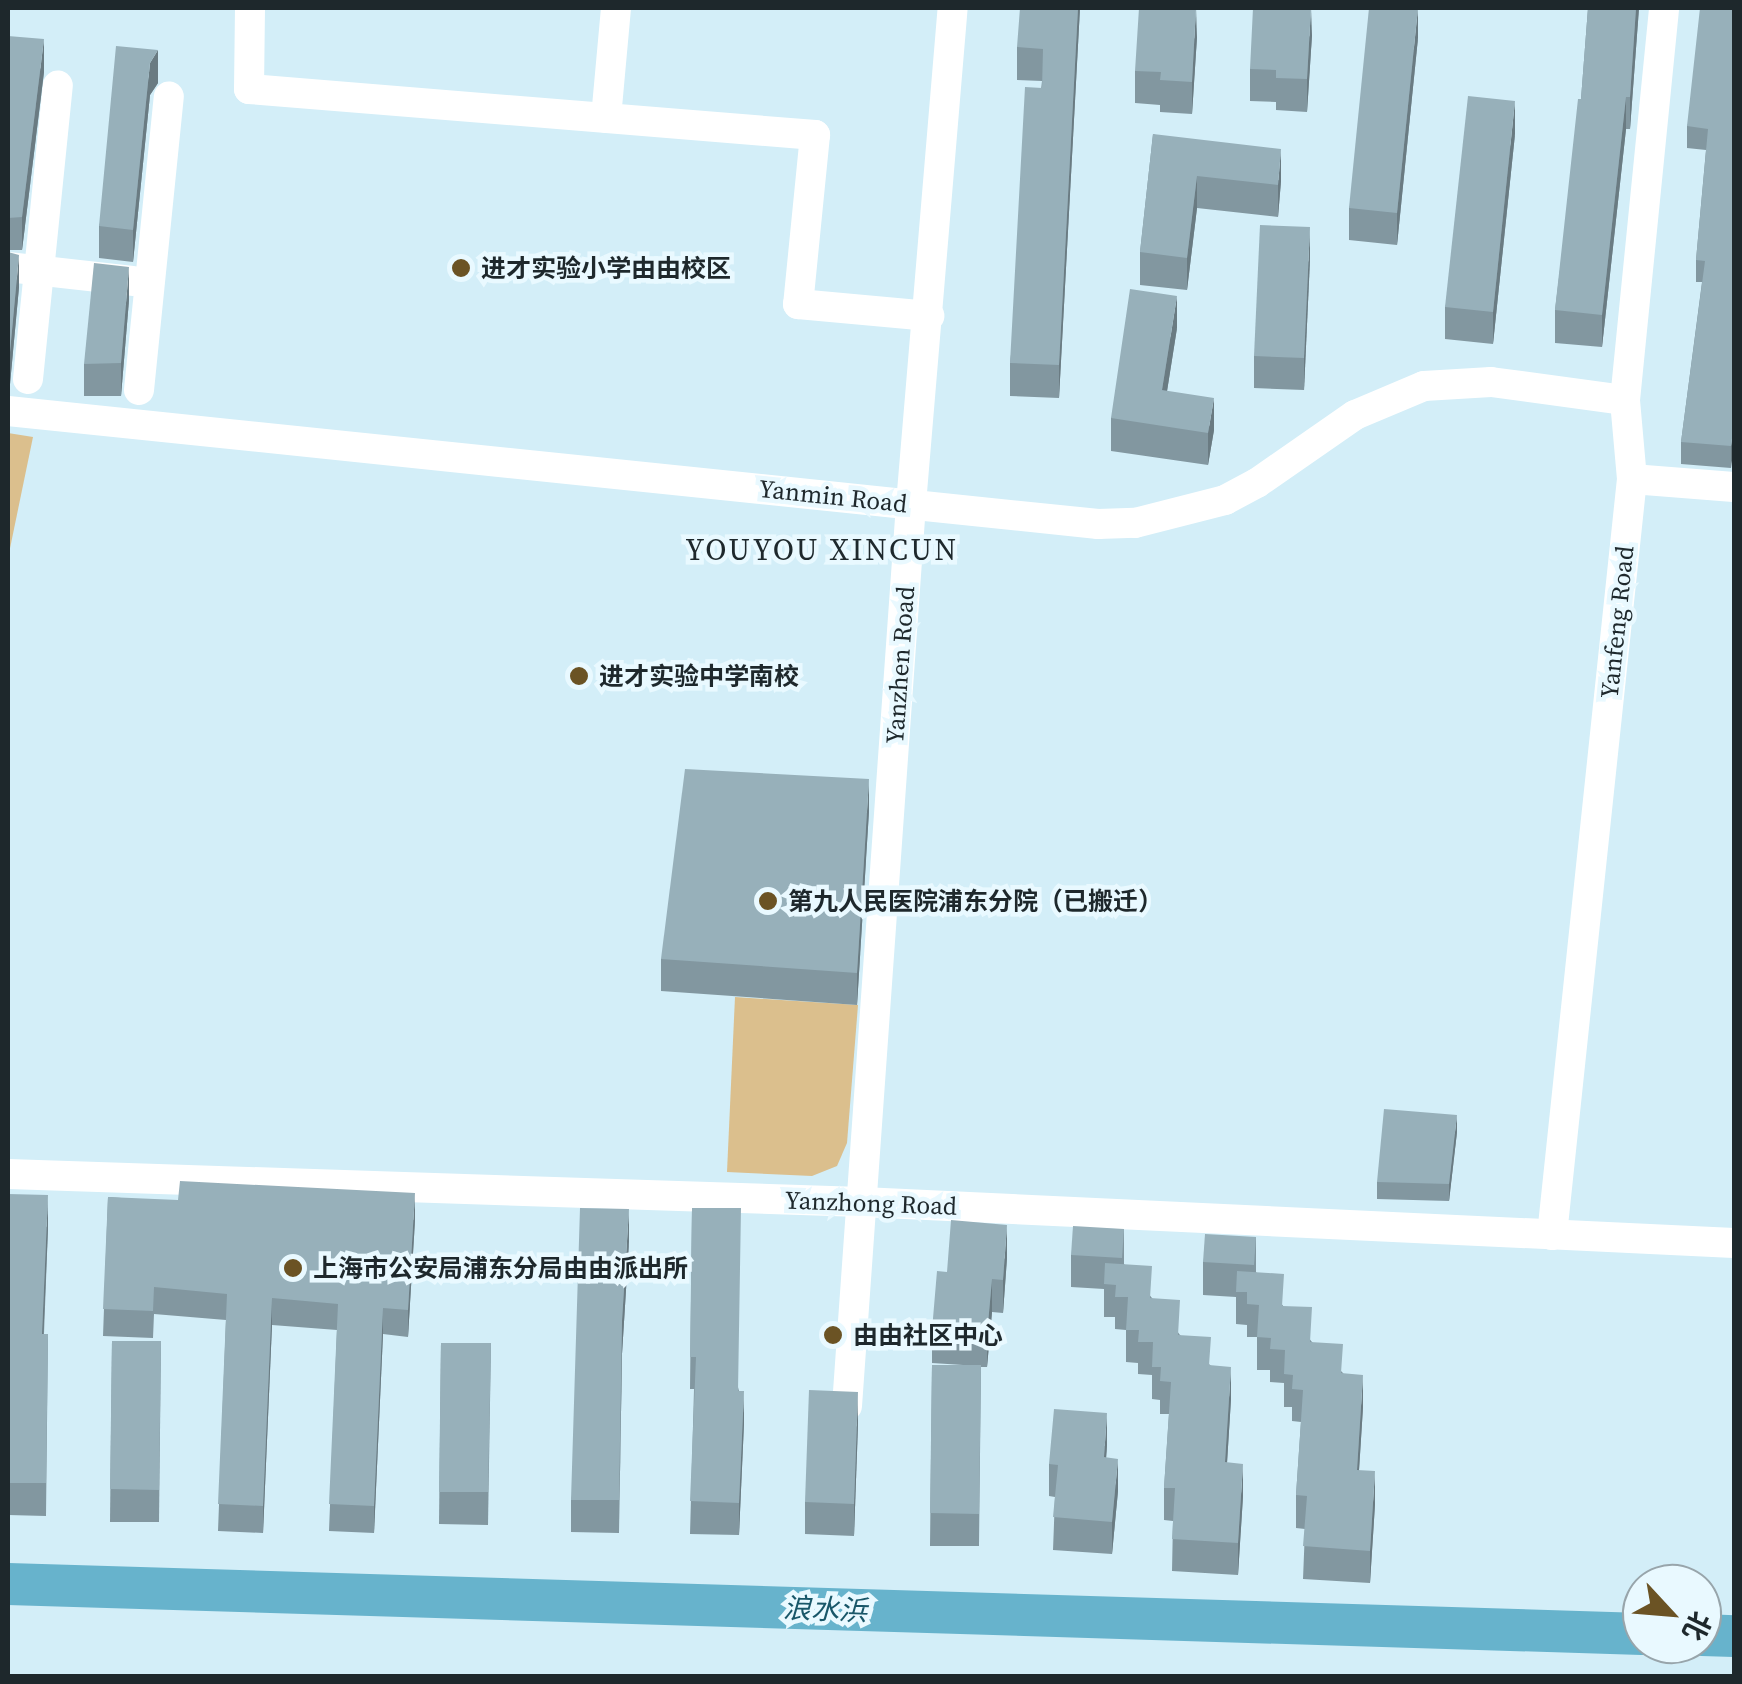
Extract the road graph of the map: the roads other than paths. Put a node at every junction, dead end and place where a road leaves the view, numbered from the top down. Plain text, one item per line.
1 (250, 8) edge
2 (616, 8) edge
3 (953, 8) edge
4 (1664, 8) edge
5 (58, 86) dead end
6 (169, 97) dead end
7 (606, 118) junction
8 (8, 267) edge
9 (39, 271) junction
10 (150, 283) junction
11 (930, 316) junction
12 (28, 379) dead end
13 (139, 390) dead end
14 (1625, 400) junction
15 (8, 410) edge
16 (1632, 479) junction
17 (1734, 488) edge
18 (911, 504) junction
19 (8, 1174) edge
20 (862, 1202) junction
21 (1552, 1235) junction
22 (1734, 1242) edge
23 (847, 1406) edge

1 - 7 street
2 - 7 street
3 - 11 street, Yanzhen Road
4 - 14 street, Yanfeng Road
5 - 9 street
6 - 10 street
7 - 11 street
8 - 9 street
9 - 10 street
9 - 12 street
10 - 13 street
11 - 18 street, Yanzhen Road
14 - 16 street, Yanfeng Road
14 - 18 street, Yanmin Road
15 - 18 street, Yanmin Road
16 - 17 street
16 - 21 street, Yanfeng Road
18 - 20 street, Yanzhen Road
19 - 20 street, Yanzhong Road
20 - 21 street, Yanzhong Road
20 - 23 street, Yanzhen Road
21 - 22 street, Yanzhong Road

